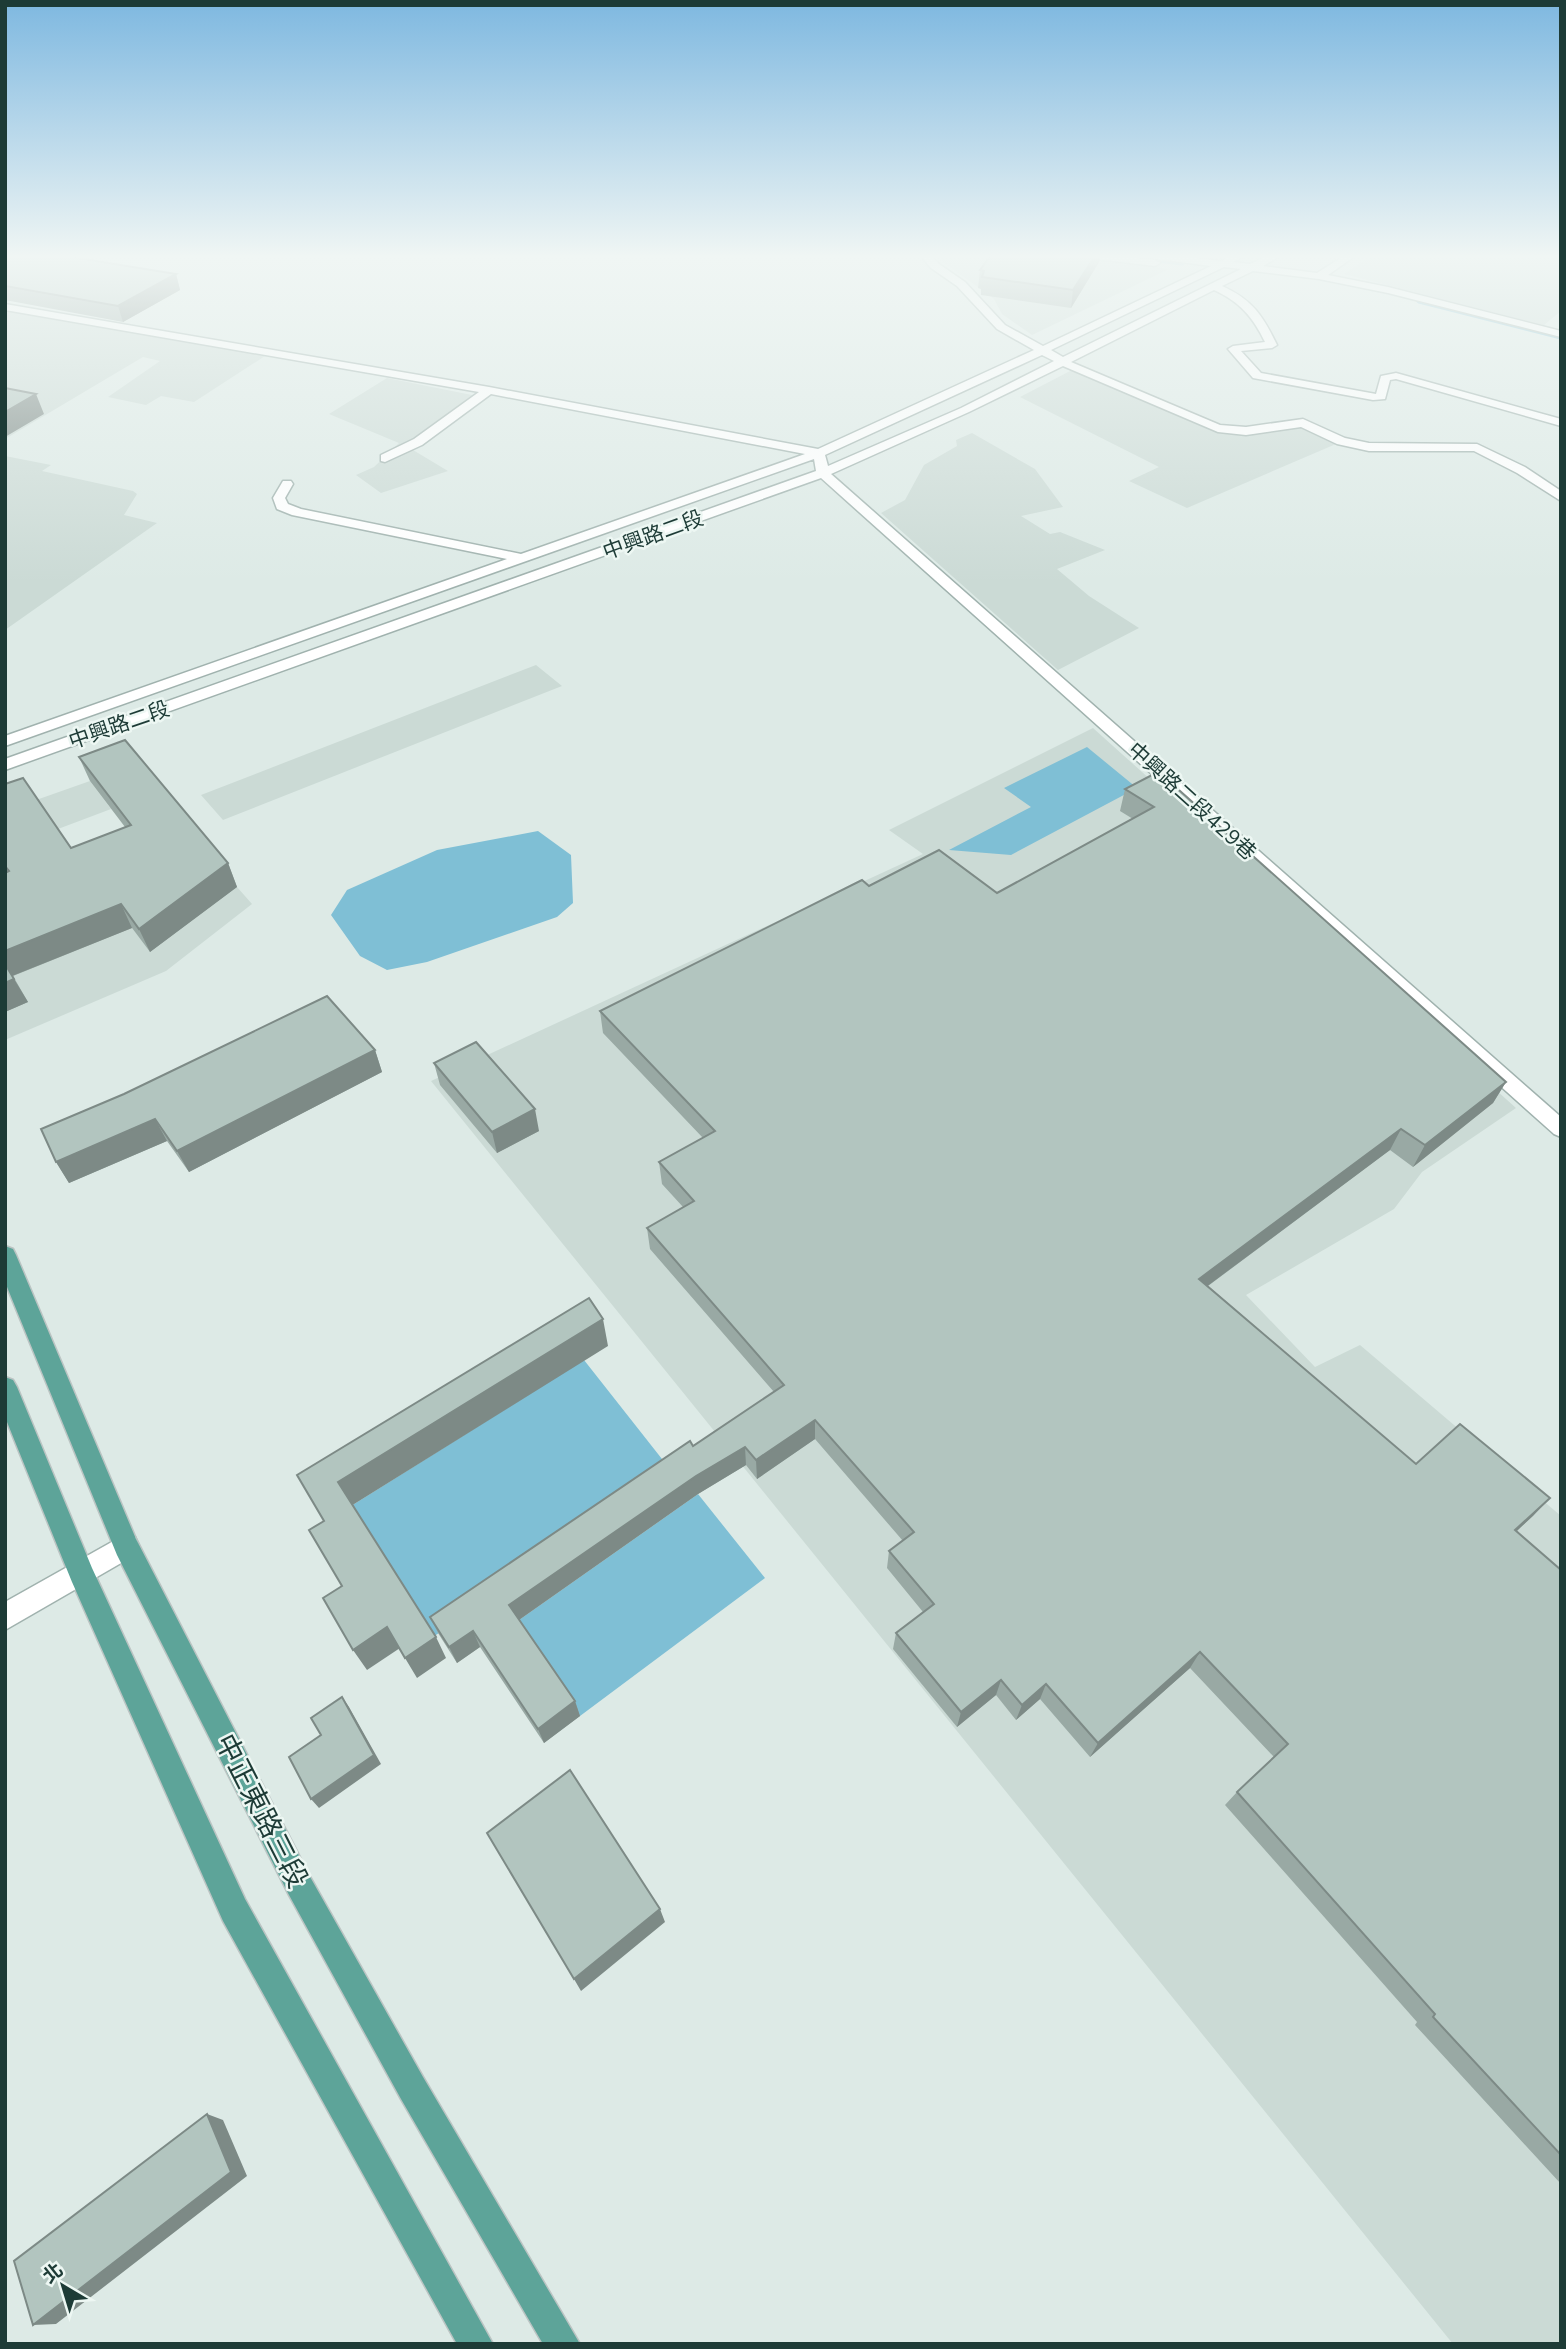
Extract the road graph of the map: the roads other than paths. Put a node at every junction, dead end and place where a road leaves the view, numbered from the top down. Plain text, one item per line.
1 (335, 364) edge
2 (1015, 364) edge
3 (1060, 364) edge
4 (1067, 364) edge
5 (1246, 364) edge
6 (489, 390) junction
7 (1561, 423) edge
8 (819, 453) junction
9 (385, 458) dead end
10 (823, 473) junction
11 (287, 484) dead end
12 (1561, 497) edge
13 (520, 558) junction
14 (106, 705) junction
15 (121, 724) junction
16 (5, 741) edge
17 (5, 765) edge
18 (1561, 1129) edge
19 (5, 1255) edge
20 (5, 1387) edge
21 (126, 1546) junction
22 (80, 1573) junction
23 (5, 1617) edge
24 (476, 2344) edge
25 (563, 2344) edge

1 - 6 street
2 - 8 street, 中興路二段
3 - 10 street, 中興路二段
4 - 12 street
5 - 7 street
6 - 8 street
6 - 9 street
8 - 10 street
8 - 13 street, 中興路二段
10 - 15 street, 中興路二段
10 - 18 street, 中興路二段429巷
11 - 13 street
13 - 14 street, 中興路二段
14 - 15 street
14 - 16 street, 中興路二段
15 - 17 street, 中興路二段
19 - 21 main road, 中正東路三段
20 - 22 main road
21 - 22 street
21 - 25 main road, 中正東路三段
22 - 23 street
22 - 24 main road

